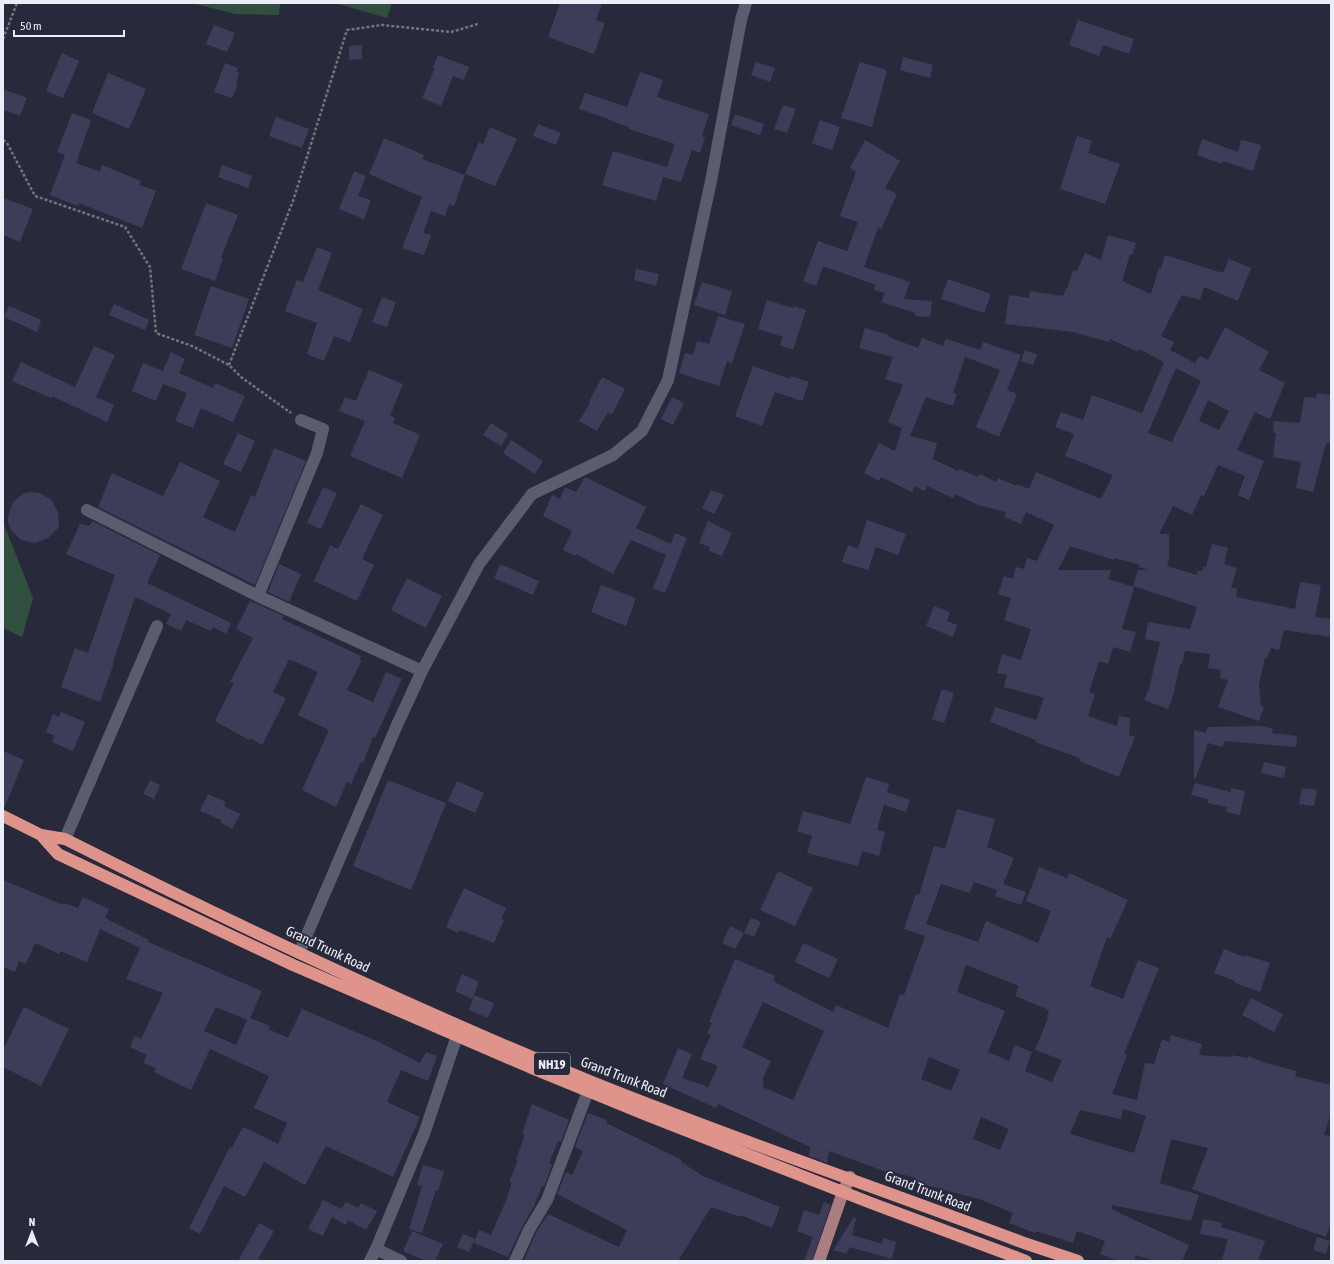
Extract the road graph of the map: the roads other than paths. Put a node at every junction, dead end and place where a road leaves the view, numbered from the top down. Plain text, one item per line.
1 (746, 3) edge
2 (301, 420) road end
3 (88, 510) dead end
4 (258, 596) junction
5 (157, 626) dead end
6 (422, 671) junction
7 (3, 816) edge
8 (41, 835) junction
9 (65, 839) junction
10 (299, 953) junction
11 (457, 1036) junction
12 (588, 1091) junction
13 (850, 1178) junction
14 (843, 1192) junction
15 (376, 1249) junction
16 (370, 1261) edge
17 (401, 1261) edge
18 (515, 1261) edge
19 (819, 1261) edge
20 (1026, 1261) edge
21 (1078, 1261) edge

1 - 6 street
2 - 4 street
3 - 4 street
4 - 6 street
5 - 9 street
6 - 10 street
7 - 8 highway, Grand Trunk Road / NH19
8 - 9 highway, Grand Trunk Road / NH19
8 - 11 highway, Grand Trunk Road / NH19
9 - 10 highway, Grand Trunk Road / NH19
10 - 13 highway, Grand Trunk Road / NH19
11 - 12 highway, Grand Trunk Road / NH19
11 - 15 street
12 - 14 highway, Grand Trunk Road / NH19
12 - 18 street
13 - 14 main road
13 - 21 highway, Grand Trunk Road / NH19
14 - 19 main road
14 - 20 highway, Grand Trunk Road / NH19
15 - 16 street
15 - 17 street

